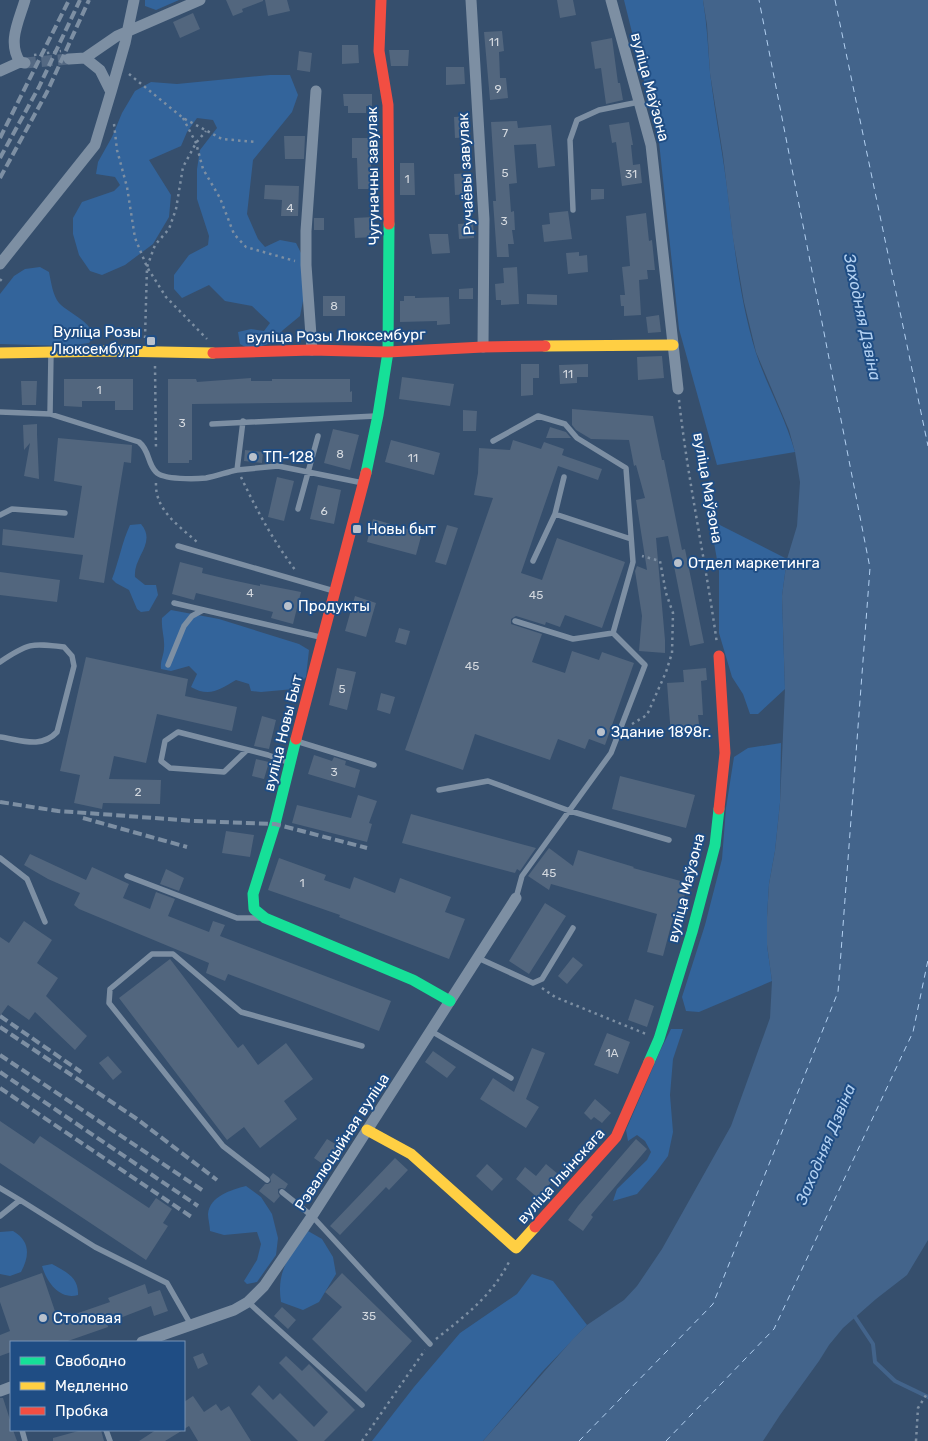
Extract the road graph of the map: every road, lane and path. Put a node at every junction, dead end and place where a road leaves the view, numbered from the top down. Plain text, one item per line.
1 (25, 0) edge
2 (134, 0) edge
3 (200, 0) edge
4 (380, 0) edge
5 (471, 0) edge
6 (611, 0) edge
7 (128, 31) junction
8 (67, 54) joint
9 (85, 58) junction
10 (25, 60) junction
11 (0, 71) edge
12 (126, 81) dead end
13 (316, 91) dead end
14 (111, 92) junction
15 (640, 102) junction
16 (183, 118) junction
17 (110, 125) dead end
18 (206, 131) junction
19 (256, 142) dead end
20 (196, 143) junction
21 (573, 210) dead end
22 (306, 265) junction
23 (147, 267) junction
24 (3, 269) edge
25 (0, 281) edge
26 (211, 341) dead end
27 (673, 345) junction
28 (483, 347) junction
29 (312, 350) junction
30 (51, 352) junction
31 (150, 352) junction
32 (388, 352) junction
33 (0, 353) edge
34 (678, 389) joint
35 (0, 412) edge
36 (50, 414) junction
37 (378, 415) junction
38 (243, 421) junction
39 (212, 424) dead end
40 (318, 436) dead end
41 (493, 441) dead end
42 (237, 470) junction
43 (156, 472) junction
44 (308, 472) junction
45 (564, 476) dead end
46 (364, 483) junction
47 (298, 509) dead end
48 (65, 513) dead end
49 (555, 514) junction
50 (0, 515) edge
51 (631, 540) junction
52 (178, 546) dead end
53 (632, 553) junction
54 (214, 556) junction
55 (533, 561) dead end
56 (305, 582) junction
57 (334, 591) junction
58 (174, 603) dead end
59 (203, 610) junction
60 (515, 621) dead end
61 (613, 633) junction
62 (322, 638) junction
63 (719, 656) joint
64 (0, 662) edge
65 (168, 665) dead end
66 (620, 731) junction
67 (0, 737) edge
68 (296, 741) junction
69 (246, 751) junction
70 (290, 763) junction
71 (374, 765) dead end
72 (439, 790) dead end
73 (570, 810) junction
74 (668, 840) dead end
75 (0, 858) edge
76 (127, 876) dead end
77 (516, 898) joint
78 (264, 918) junction
79 (45, 922) dead end
80 (573, 928) dead end
81 (478, 958) junction
82 (533, 983) junction
83 (450, 1001) junction
84 (431, 1031) junction
85 (659, 1039) junction
86 (362, 1046) dead end
87 (511, 1078) dead end
88 (367, 1130) junction
89 (268, 1180) dead end
90 (0, 1188) edge
91 (282, 1192) dead end
92 (20, 1200) junction
93 (0, 1216) edge
94 (312, 1216) junction
95 (248, 1302) junction
96 (191, 1325) junction
97 (145, 1341) edge
98 (430, 1344) dead end
99 (928, 1393) edge
100 (362, 1405) dead end
101 (916, 1441) edge

1 - 10 street
2 - 7 street
3 - 7 street
4 - 32 street, Чугуначны завулак
5 - 28 street, Ручаёвы завулак
6 - 15 street, вуліца Маўзона
7 - 9 street
7 - 14 street
8 - 9 street
8 - 10 path
9 - 14 street
10 - 11 street
12 - 16 path
13 - 22 street
14 - 24 street
15 - 21 lane
15 - 27 street, вуліца Маўзона
16 - 18 path
16 - 20 path
17 - 23 path
18 - 19 path
18 - 20 path
20 - 22 path
20 - 23 path
22 - 29 street
23 - 26 path
23 - 31 path
24 - 25 path
27 - 28 street, вуліца Розы Люксембург
27 - 34 street, вуліца Маўзона
28 - 32 street, вуліца Розы Люксембург
29 - 31 street, вуліца Розы Люксембург
29 - 32 street, вуліца Розы Люксембург
30 - 31 street, вуліца Розы Люксембург
30 - 33 street, вуліца Розы Люксембург
30 - 36 lane
31 - 43 path
32 - 37 street, вуліца Новы Быт
34 - 63 path, вуліца Маўзона
35 - 36 lane
36 - 43 lane
37 - 38 lane
37 - 46 street, вуліца Новы Быт
38 - 39 lane
38 - 42 lane
40 - 44 lane
41 - 51 lane
42 - 43 lane
42 - 44 lane
42 - 56 path
43 - 54 path
44 - 46 lane
44 - 47 lane
45 - 49 lane
46 - 57 street, вуліца Новы Быт
48 - 50 lane
49 - 51 lane
49 - 55 lane
51 - 53 lane
52 - 54 lane
53 - 61 lane
53 - 66 path
54 - 56 lane
56 - 57 lane
57 - 62 street, вуліца Новы Быт
58 - 59 lane
59 - 62 lane
59 - 65 lane
60 - 61 lane
61 - 66 lane
62 - 68 street, вуліца Новы Быт
63 - 85 street, вуліца Маўзона
64 - 67 lane
66 - 73 lane
68 - 70 street, вуліца Новы Быт
68 - 71 lane
69 - 69 lane
69 - 70 lane
70 - 78 street, вуліца Новы Быт
72 - 73 lane
73 - 74 lane
73 - 77 lane
75 - 79 lane
76 - 78 lane
77 - 81 street, Рэвалюцыйная вуліца
78 - 83 street
80 - 82 lane
81 - 82 lane
81 - 83 street, Рэвалюцыйная вуліца
82 - 85 path
83 - 84 street, Рэвалюцыйная вуліца
84 - 87 lane
84 - 88 street, Рэвалюцыйная вуліца
85 - 88 street, вуліца Ільінскага
86 - 89 lane
88 - 94 street, Рэвалюцыйная вуліца
90 - 92 lane
91 - 94 lane
92 - 93 lane
92 - 96 lane
94 - 95 street, Рэвалюцыйная вуліца
94 - 98 lane
95 - 96 street, Рэвалюцыйная вуліца
95 - 100 lane
96 - 97 street, Рэвалюцыйная вуліца
99 - 101 path

